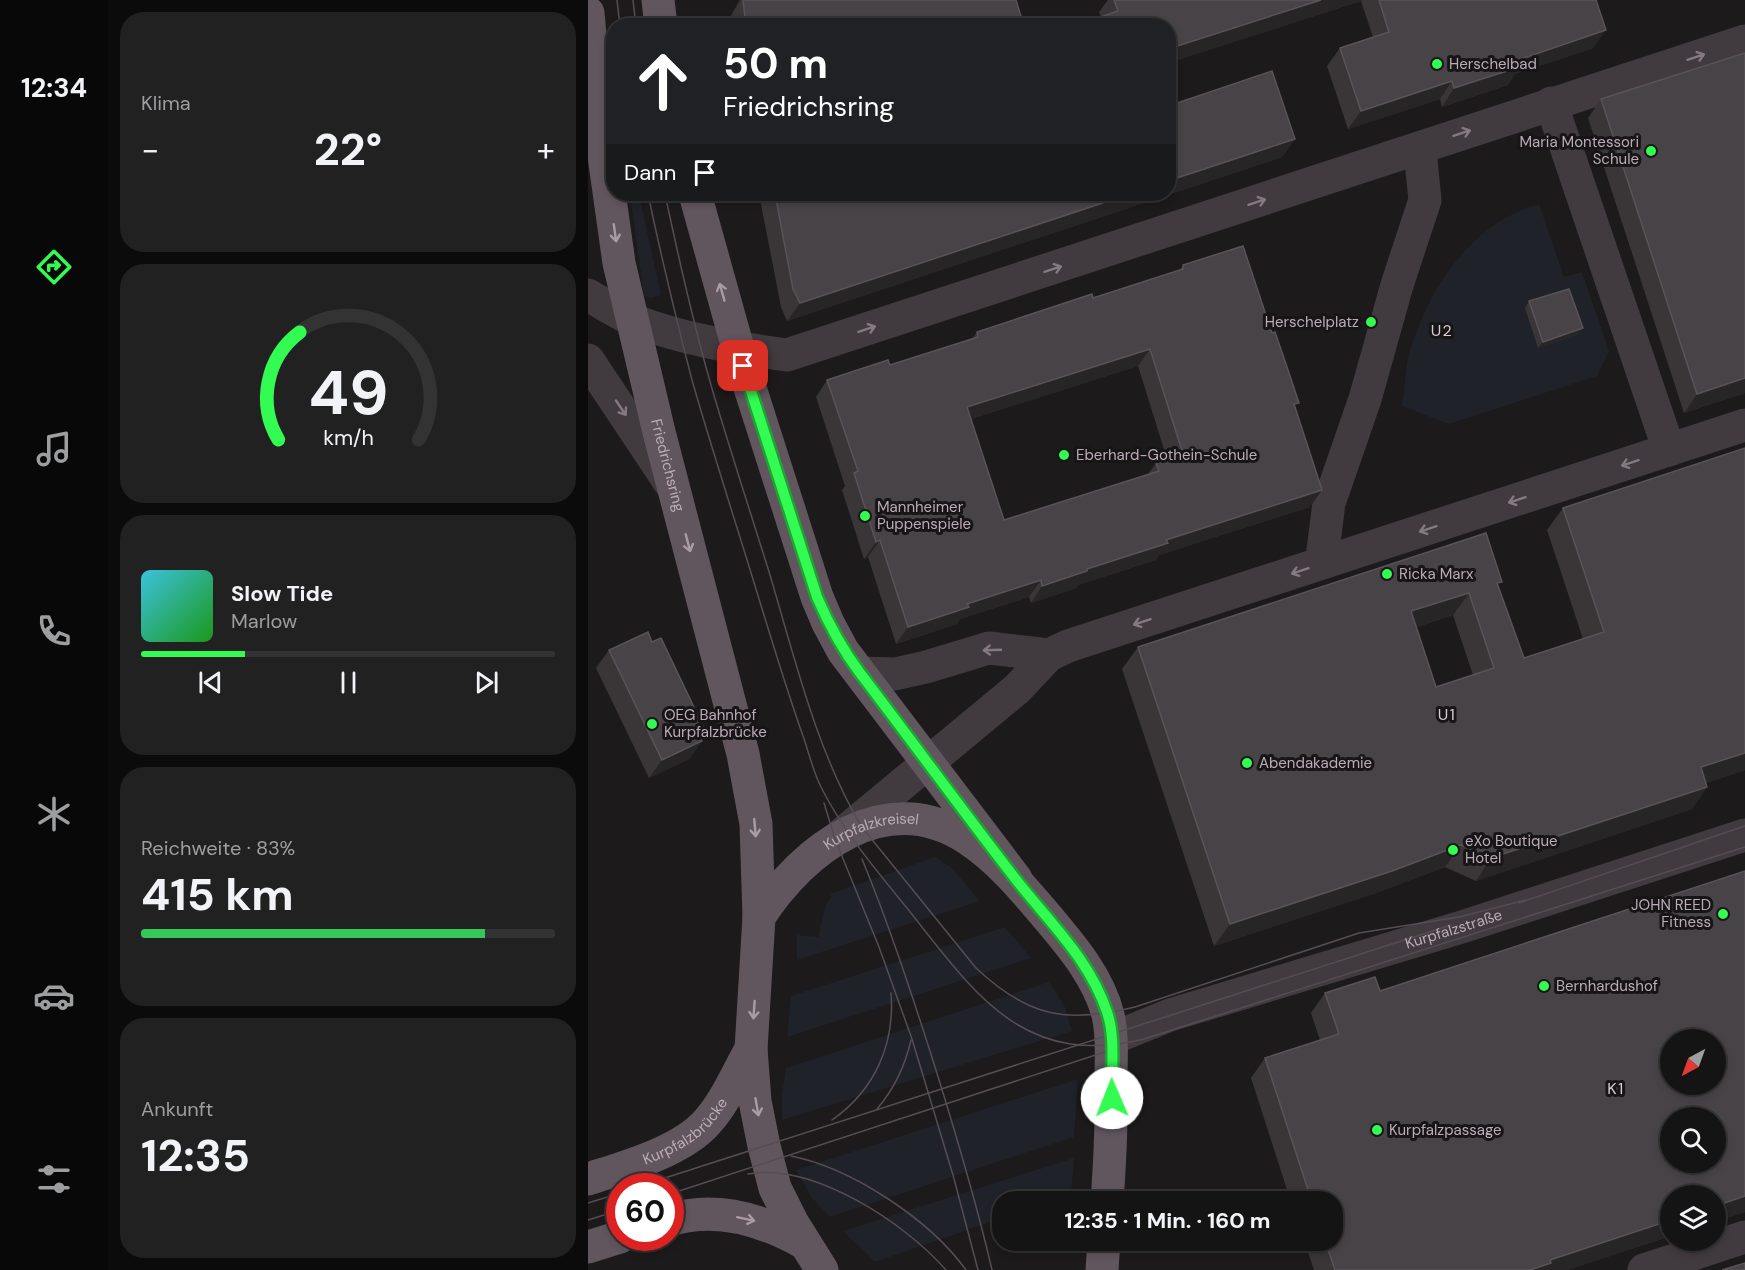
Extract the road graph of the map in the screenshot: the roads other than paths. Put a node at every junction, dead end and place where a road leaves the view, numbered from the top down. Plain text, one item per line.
1 (658, 0) edge
2 (588, 13) edge
3 (660, 18) edge
4 (1745, 41) edge
5 (1551, 103) junction
6 (1416, 149) junction
7 (606, 170) edge
8 (610, 201) edge
9 (697, 201) edge
10 (588, 295) edge
11 (633, 320) junction
12 (738, 348) junction
13 (588, 360) edge
14 (1745, 425) edge
15 (1669, 450) junction
16 (673, 487) junction
17 (1323, 550) dead end
18 (1049, 655) junction
19 (860, 673) junction
20 (928, 764) junction
21 (1745, 835) edge
22 (836, 839) junction
23 (1016, 879) junction
24 (759, 917) junction
25 (1111, 1039) junction
26 (751, 1049) junction
27 (588, 1179) edge
28 (1108, 1191) edge
29 (684, 1217) edge
30 (1745, 1237) edge
31 (606, 1241) edge
32 (804, 1243) junction
33 (588, 1247) edge
34 (822, 1270) edge
35 (1644, 1270) edge

1 - 3 main road
2 -> 7 main road, Friedrichsring
5 -> 4 street
6 -> 5 street
5 - 15 street
12 -> 6 street
6 - 17 street
8 -> 11 main road, Friedrichsring
12 -> 9 main road
10 - 11 street
11 - 12 street
11 - 16 main road, Friedrichsring
12 - 19 main road
13 -> 16 street
14 - 15 street
15 -> 18 street
16 -> 24 main road, Friedrichsring
18 -> 19 street
18 - 20 street
19 - 20 main road
20 - 22 street
20 - 23 main road
21 - 25 street, Kurpfalzstraße
22 - 23 main road, Kurpfalzkreisel
22 - 24 main road, Kurpfalzkreisel
23 - 25 main road, Kurpfalzkreisel
24 -> 26 main road
25 - 28 main road, Kurpfalzkreisel
26 - 27 main road, Kurpfalzbrücke
26 -> 32 main road
29 -> 32 main road
30 - 35 street
31 - 33 main road
32 - 34 main road

